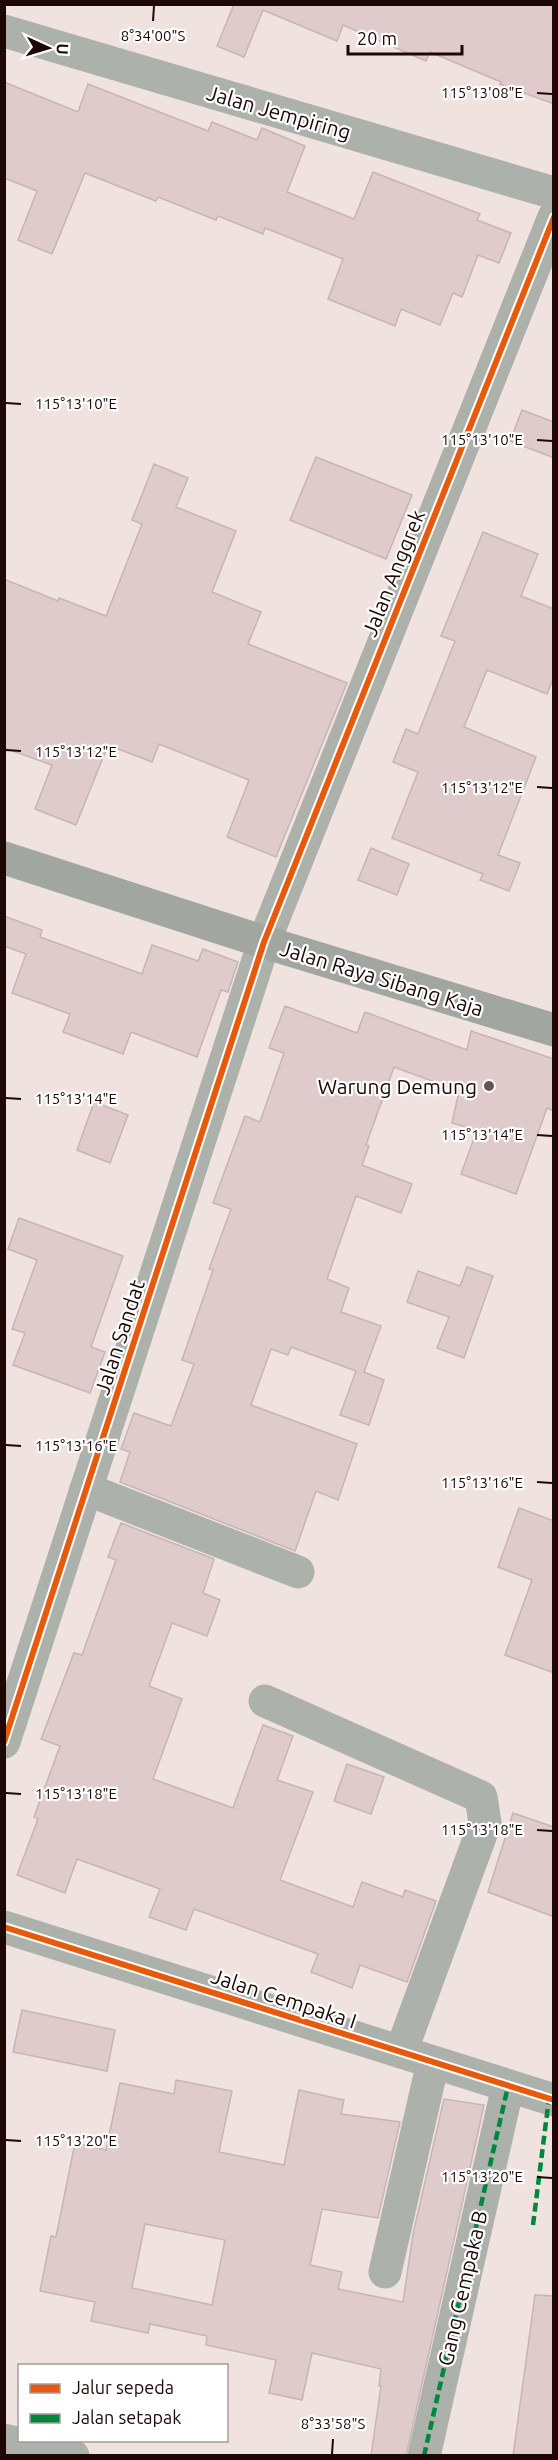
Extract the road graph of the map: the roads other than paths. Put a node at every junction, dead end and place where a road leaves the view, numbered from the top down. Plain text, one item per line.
1 (4, 31) edge
2 (554, 193) edge
3 (554, 217) edge
4 (4, 858) edge
5 (264, 942) junction
6 (554, 1030) edge
7 (86, 1490) junction
8 (298, 1572) dead end
9 (265, 1701) dead end
10 (4, 1742) edge
11 (4, 1927) edge
12 (401, 2052) junction
13 (433, 2062) junction
14 (508, 2086) junction
15 (554, 2100) edge
16 (385, 2271) dead end
17 (4, 2440) edge
18 (73, 2456) edge
19 (424, 2456) edge

1 - 2 street, Jalan Jempiring
3 - 5 street, Jalan Anggrek
4 - 5 main road, Jalan Raya Sibang Kaja
5 - 6 main road, Jalan Raya Sibang Kaja
5 - 7 street, Jalan Sandat
7 - 8 street
7 - 10 street, Jalan Sandat
9 - 12 street
11 - 12 street, Jalan Cempaka I
12 - 13 street, Jalan Cempaka I
13 - 14 street, Jalan Cempaka I
13 - 16 street
14 - 15 street, Jalan Cempaka I
14 - 19 street, Gang Cempaka B
17 - 18 street

